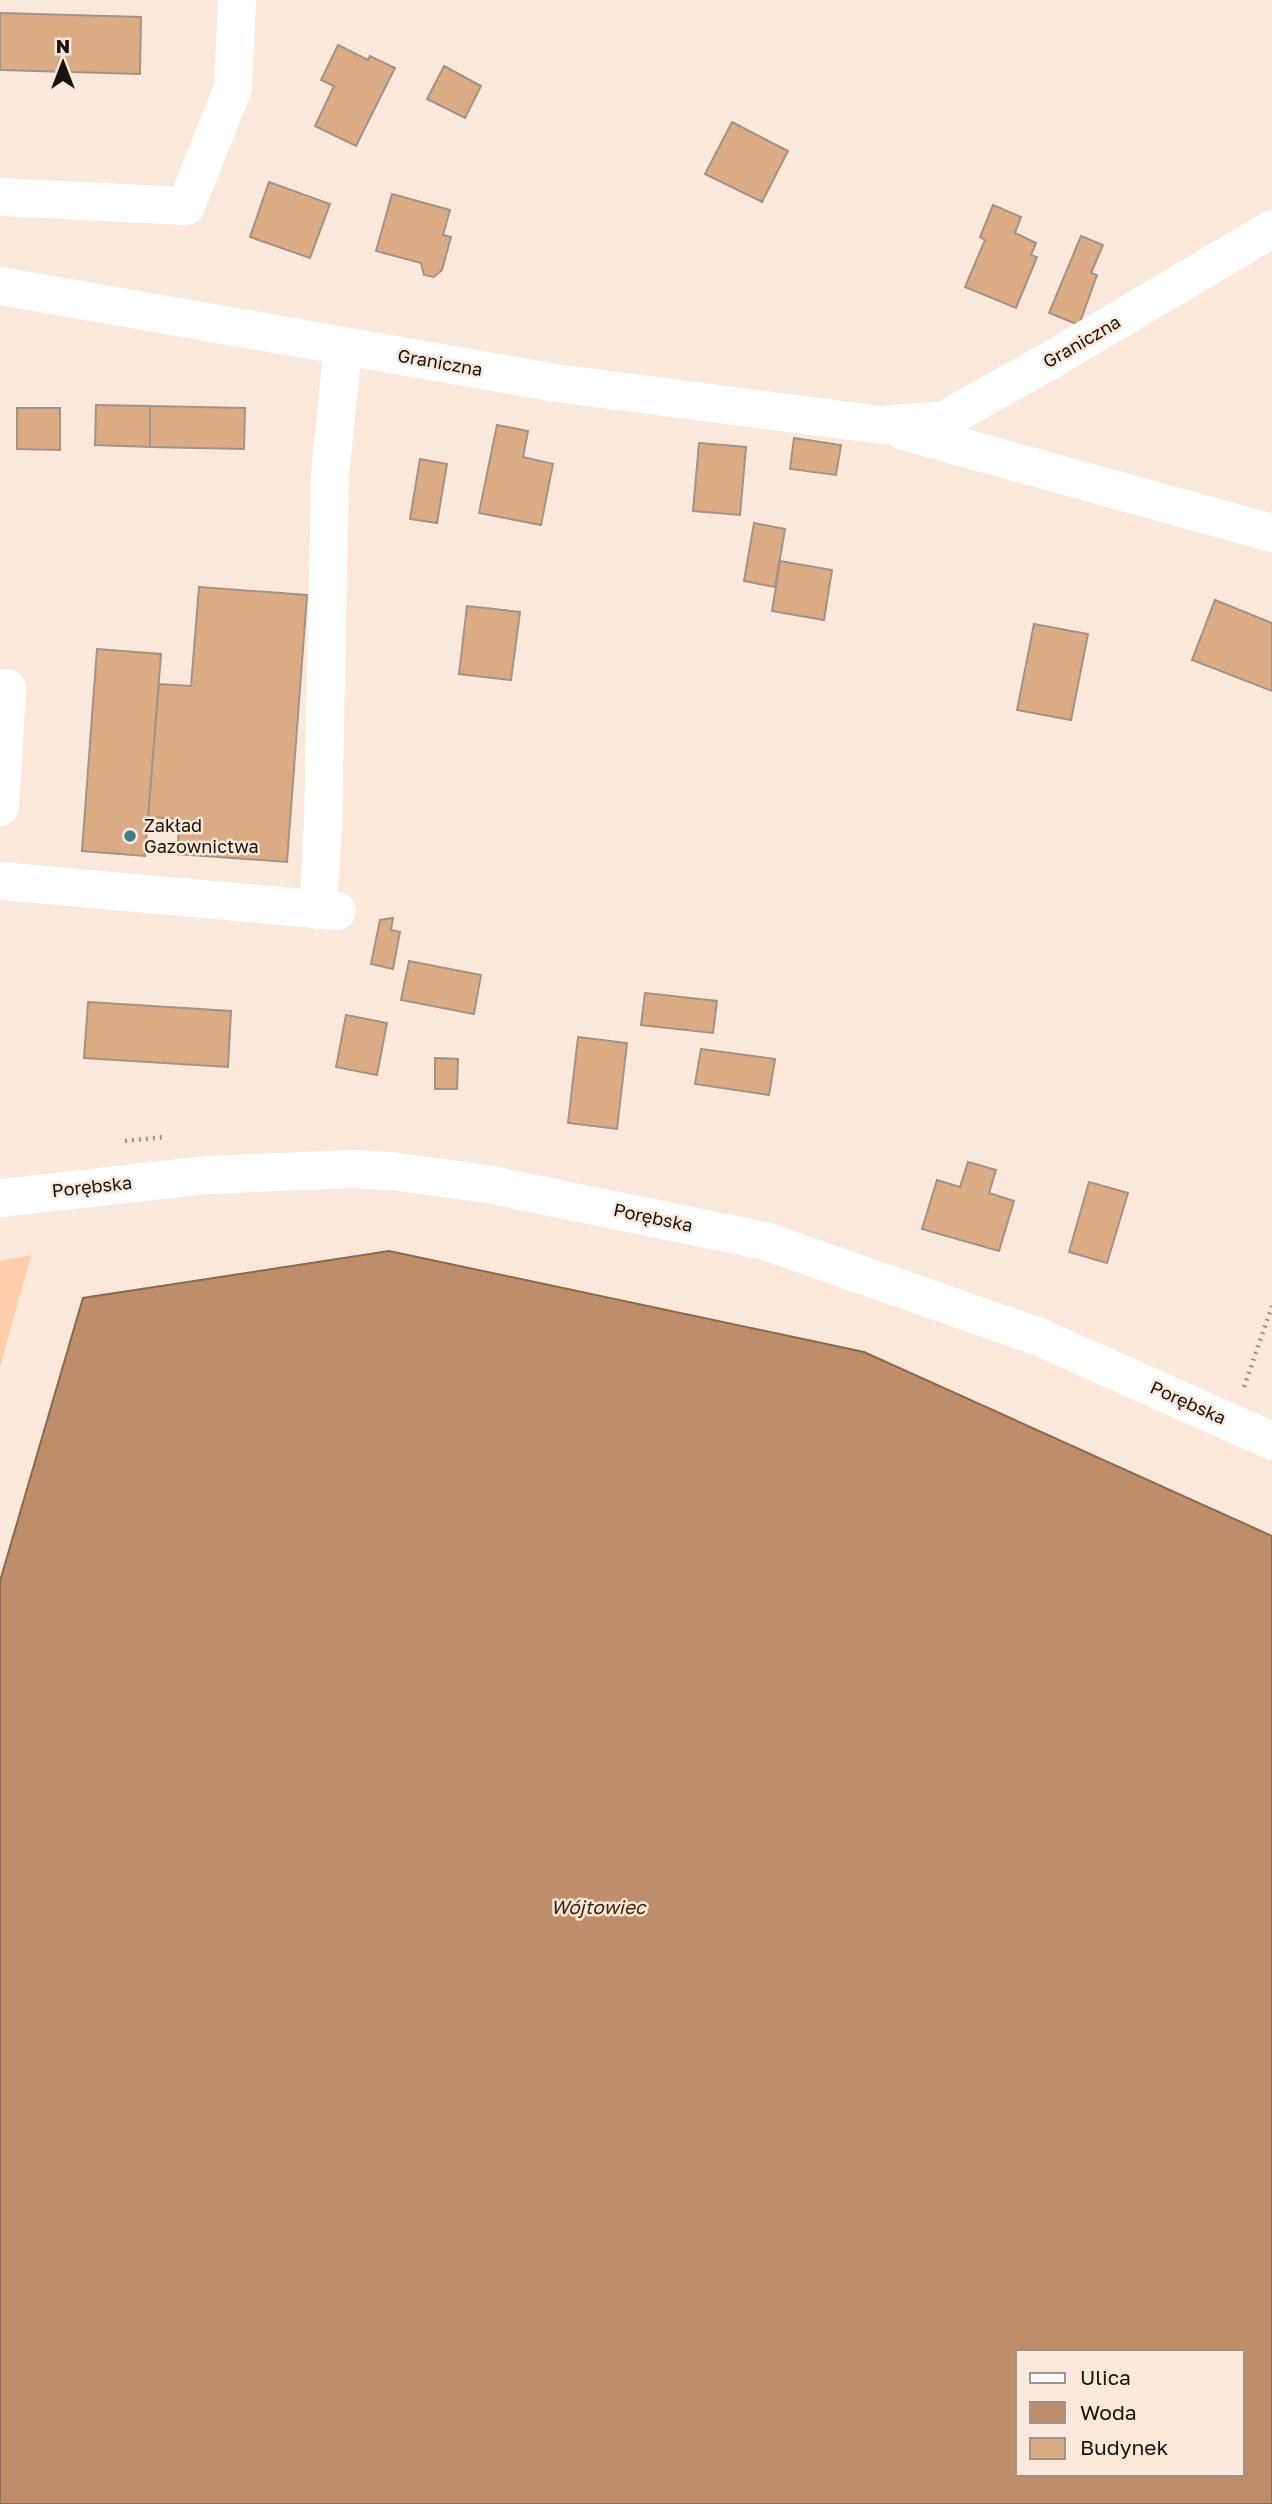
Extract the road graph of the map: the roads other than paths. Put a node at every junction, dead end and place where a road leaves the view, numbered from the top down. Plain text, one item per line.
1 (237, 0) edge
2 (0, 197) edge
3 (1272, 229) edge
4 (0, 286) edge
5 (342, 346) junction
6 (881, 425) junction
7 (1272, 533) edge
8 (0, 688) edge
9 (2, 753) edge
10 (0, 807) edge
11 (0, 881) edge
12 (0, 1198) edge
13 (1272, 1441) edge

1 - 2 street
3 - 6 street, Graniczna
4 - 5 street, Graniczna
5 - 6 street, Graniczna
5 - 11 street
6 - 7 street, Graniczna
8 - 9 street
9 - 10 street
12 - 13 street, Porębska

